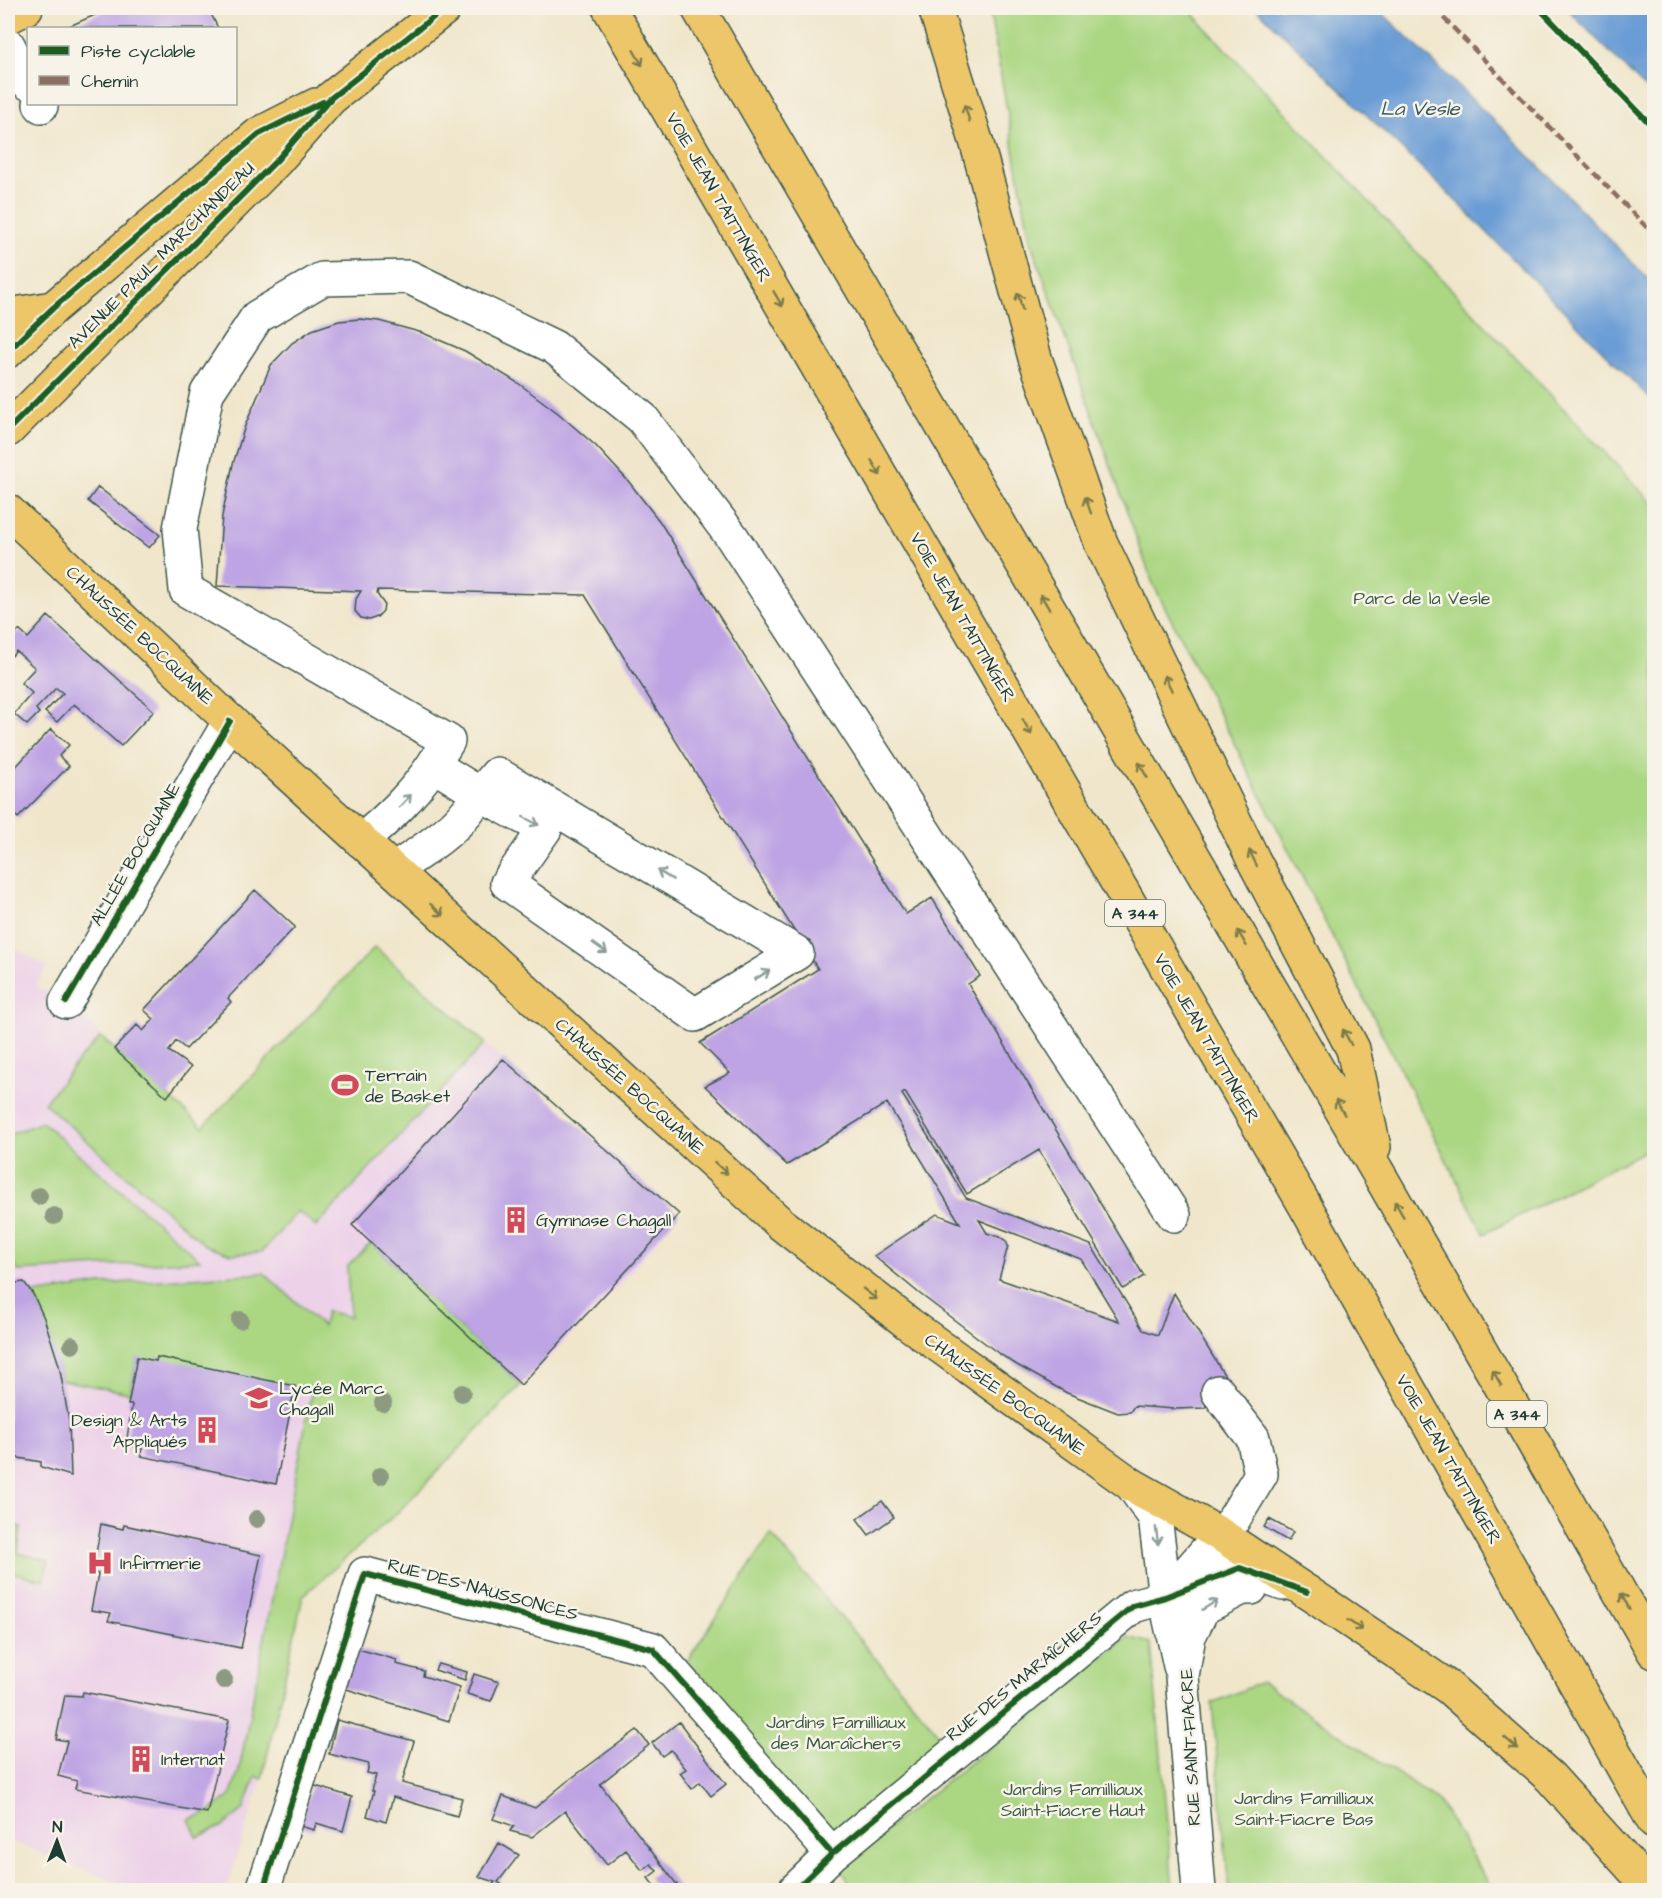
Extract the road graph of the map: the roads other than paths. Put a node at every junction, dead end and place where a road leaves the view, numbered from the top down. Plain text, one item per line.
1 (26, 8) edge
2 (445, 8) edge
3 (609, 8) edge
4 (698, 8) edge
5 (935, 8) edge
6 (8, 17) edge
7 (8, 45) edge
8 (27, 81) edge
9 (331, 98) junction
10 (53, 308) junction
11 (8, 315) edge
12 (8, 351) edge
13 (8, 430) edge
14 (8, 511) edge
15 (230, 721) junction
16 (433, 765) junction
17 (480, 794) junction
18 (362, 841) junction
19 (394, 870) junction
20 (66, 1002) dead end
21 (1380, 1176) junction
22 (1174, 1215) dead end
23 (1218, 1392) dead end
24 (1132, 1485) junction
25 (1221, 1535) junction
26 (1307, 1592) junction
27 (1165, 1597) junction
28 (1654, 1652) edge
29 (1182, 1676) junction
30 (1654, 1822) edge
31 (832, 1854) junction
32 (263, 1890) edge
33 (795, 1890) edge
34 (1199, 1890) edge
35 (1652, 1890) edge

1 - 6 main road
2 - 9 main road, AVENUE PAUL MARCHANDEAU
3 -> 30 main road, VOIE JEAN TAITTINGER / A 344
21 -> 4 main road, A 344
21 -> 5 main road
7 - 8 street
9 - 10 main road, AVENUE PAUL MARCHANDEAU
9 - 13 main road, AVENUE PAUL MARCHANDEAU
10 - 11 main road
10 - 12 main road, AVENUE PAUL MARCHANDEAU
14 - 15 main road, CHAUSSÉE BOCQUAINE
15 - 18 main road, CHAUSSÉE BOCQUAINE
15 - 20 street, ALLÉE BOCQUAINE
16 - 17 street
18 -> 16 street
16 - 22 street
17 -> 17 street
17 - 19 street
18 - 19 main road, CHAUSSÉE BOCQUAINE
19 -> 24 main road, CHAUSSÉE BOCQUAINE
28 -> 21 main road, A 344
23 - 25 street
24 - 25 main road, CHAUSSÉE BOCQUAINE
24 -> 27 street
25 - 26 main road, CHAUSSÉE BOCQUAINE
25 - 27 street
26 - 27 street, RUE DES MARAÎCHERS
29 -> 26 street, RUE SAINT-FIACRE
26 -> 35 main road, CHAUSSÉE BOCQUAINE
27 - 29 street
27 - 31 street, RUE DES MARAÎCHERS
29 - 34 street, RUE SAINT-FIACRE
31 - 32 street, RUE DES NAUSSONCES
31 - 33 street, RUE DES MARAÎCHERS

